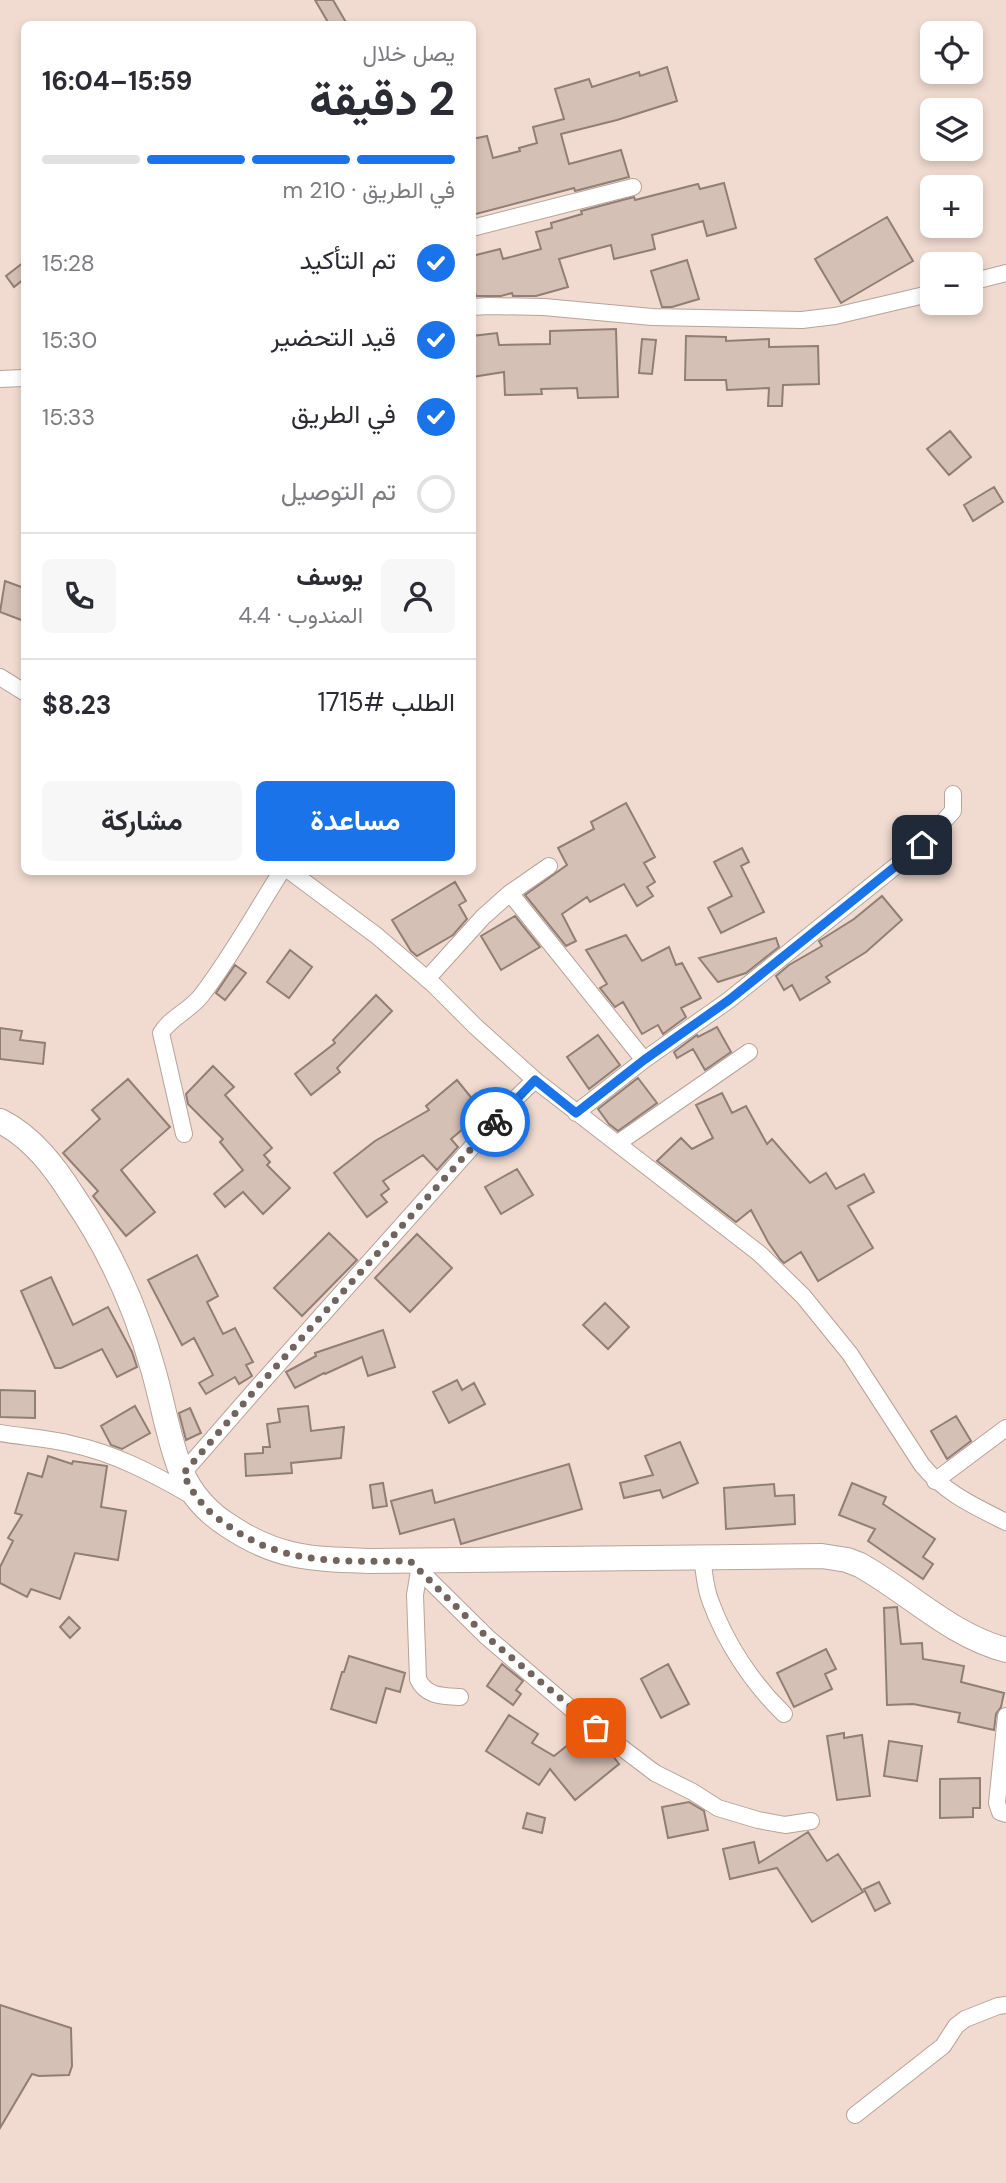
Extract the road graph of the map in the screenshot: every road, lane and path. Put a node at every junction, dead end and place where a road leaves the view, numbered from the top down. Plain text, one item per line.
1 (633, 187) dead end
2 (476, 227) edge
3 (1006, 273) edge
4 (983, 279) edge
5 (920, 296) edge
6 (476, 307) edge
7 (0, 379) edge
8 (21, 379) edge
9 (0, 677) edge
10 (21, 690) edge
11 (953, 794) dead end
12 (549, 866) dead end
13 (279, 875) edge
14 (295, 875) edge
15 (510, 892) junction
16 (427, 979) junction
17 (750, 1052) dead end
18 (644, 1060) junction
19 (535, 1080) junction
20 (576, 1113) junction
21 (0, 1121) edge
22 (184, 1134) dead end
23 (618, 1143) junction
24 (1006, 1428) edge
25 (0, 1433) edge
26 (183, 1474) junction
27 (935, 1481) junction
28 (199, 1500) junction
29 (1006, 1522) edge
30 (702, 1558) junction
31 (414, 1566) junction
32 (1006, 1650) edge
33 (460, 1697) dead end
34 (784, 1714) dead end
35 (1006, 1716) edge
36 (1006, 1814) edge
37 (811, 1821) dead end
38 (1006, 2006) edge
39 (855, 2115) dead end

1 - 2 street
3 - 4 street
5 - 6 street
7 - 8 street
9 - 10 street
11 - 18 street
12 - 15 street
13 - 22 street
14 - 16 street
15 - 16 street
15 - 18 street
16 - 19 street
17 - 23 street
18 - 20 street
19 - 20 street
19 - 26 street
20 - 23 street
21 - 26 main road
23 - 27 street
24 - 27 street
25 - 28 street
26 - 28 main road
27 - 29 street
28 - 31 main road
30 - 31 main road
30 - 32 main road
30 - 34 street
31 - 33 street
31 - 37 street
35 - 36 street
38 - 39 street

